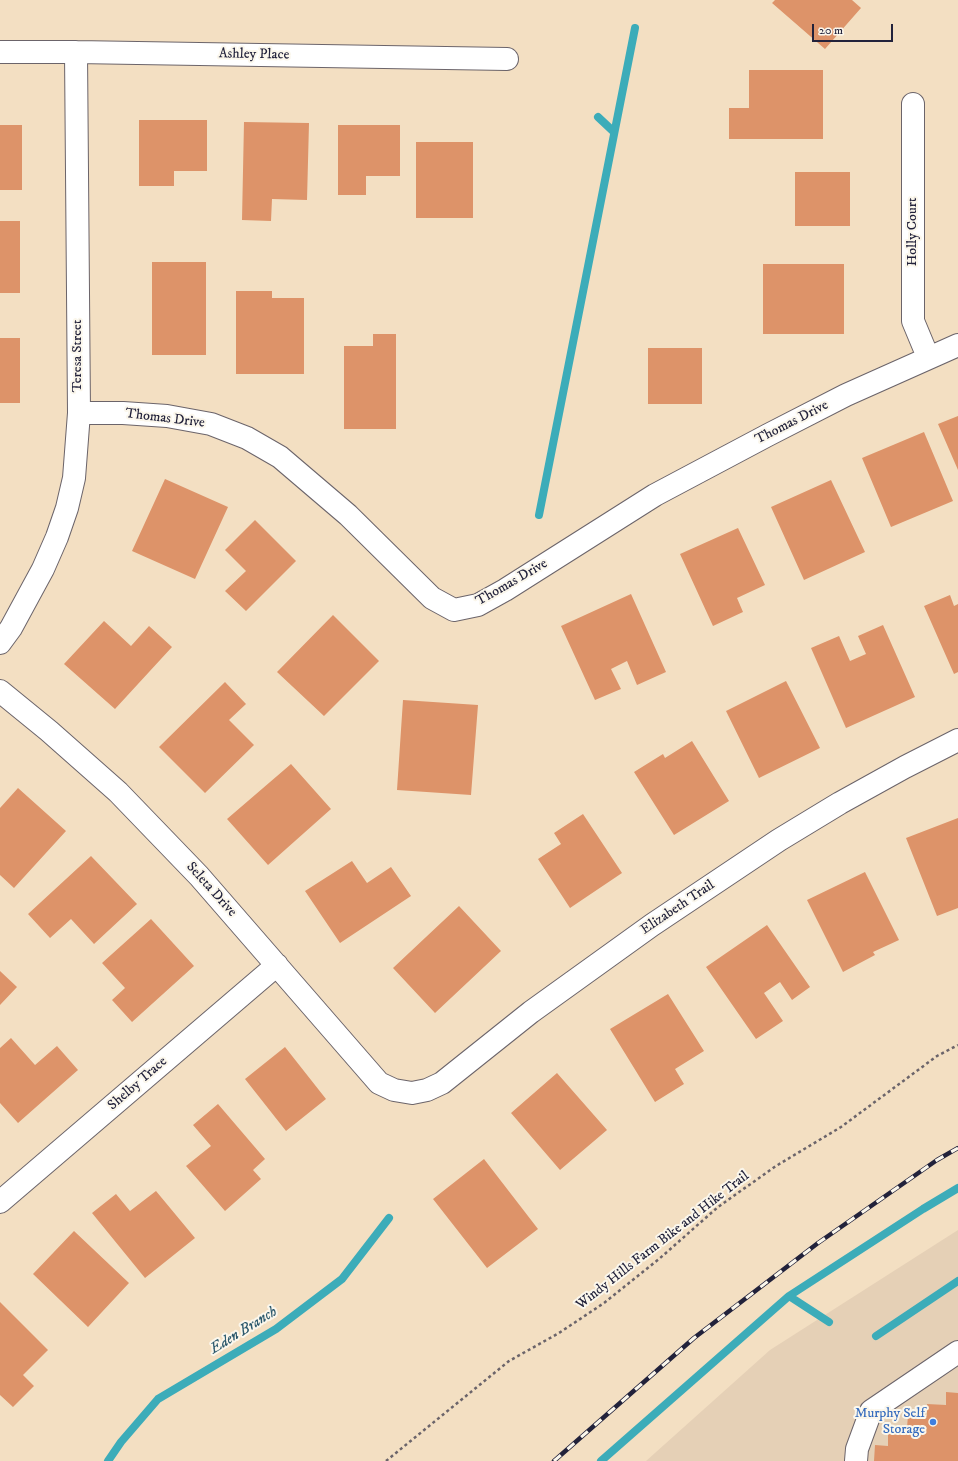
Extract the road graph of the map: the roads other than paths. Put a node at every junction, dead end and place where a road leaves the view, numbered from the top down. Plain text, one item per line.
1 (0, 52) edge
2 (76, 52) junction
3 (508, 59) dead end
4 (913, 104) dead end
5 (958, 345) edge
6 (928, 357) junction
7 (78, 413) junction
8 (0, 643) edge
9 (0, 691) edge
10 (958, 740) edge
11 (277, 965) junction
12 (412, 1093) joint
13 (0, 1202) edge
14 (958, 1352) edge
15 (856, 1461) edge

1 - 2 street, Ashley Place
2 - 3 street, Ashley Place
2 - 7 street, Teresa Street
4 - 6 street, Holly Court
5 - 6 street, Thomas Drive
6 - 7 street, Thomas Drive
7 - 8 street, Teresa Street
9 - 11 street, Seleta Drive
10 - 12 street, Elizabeth Trail
11 - 12 street, Seleta Drive
11 - 13 street, Shelby Trace
14 - 15 street

